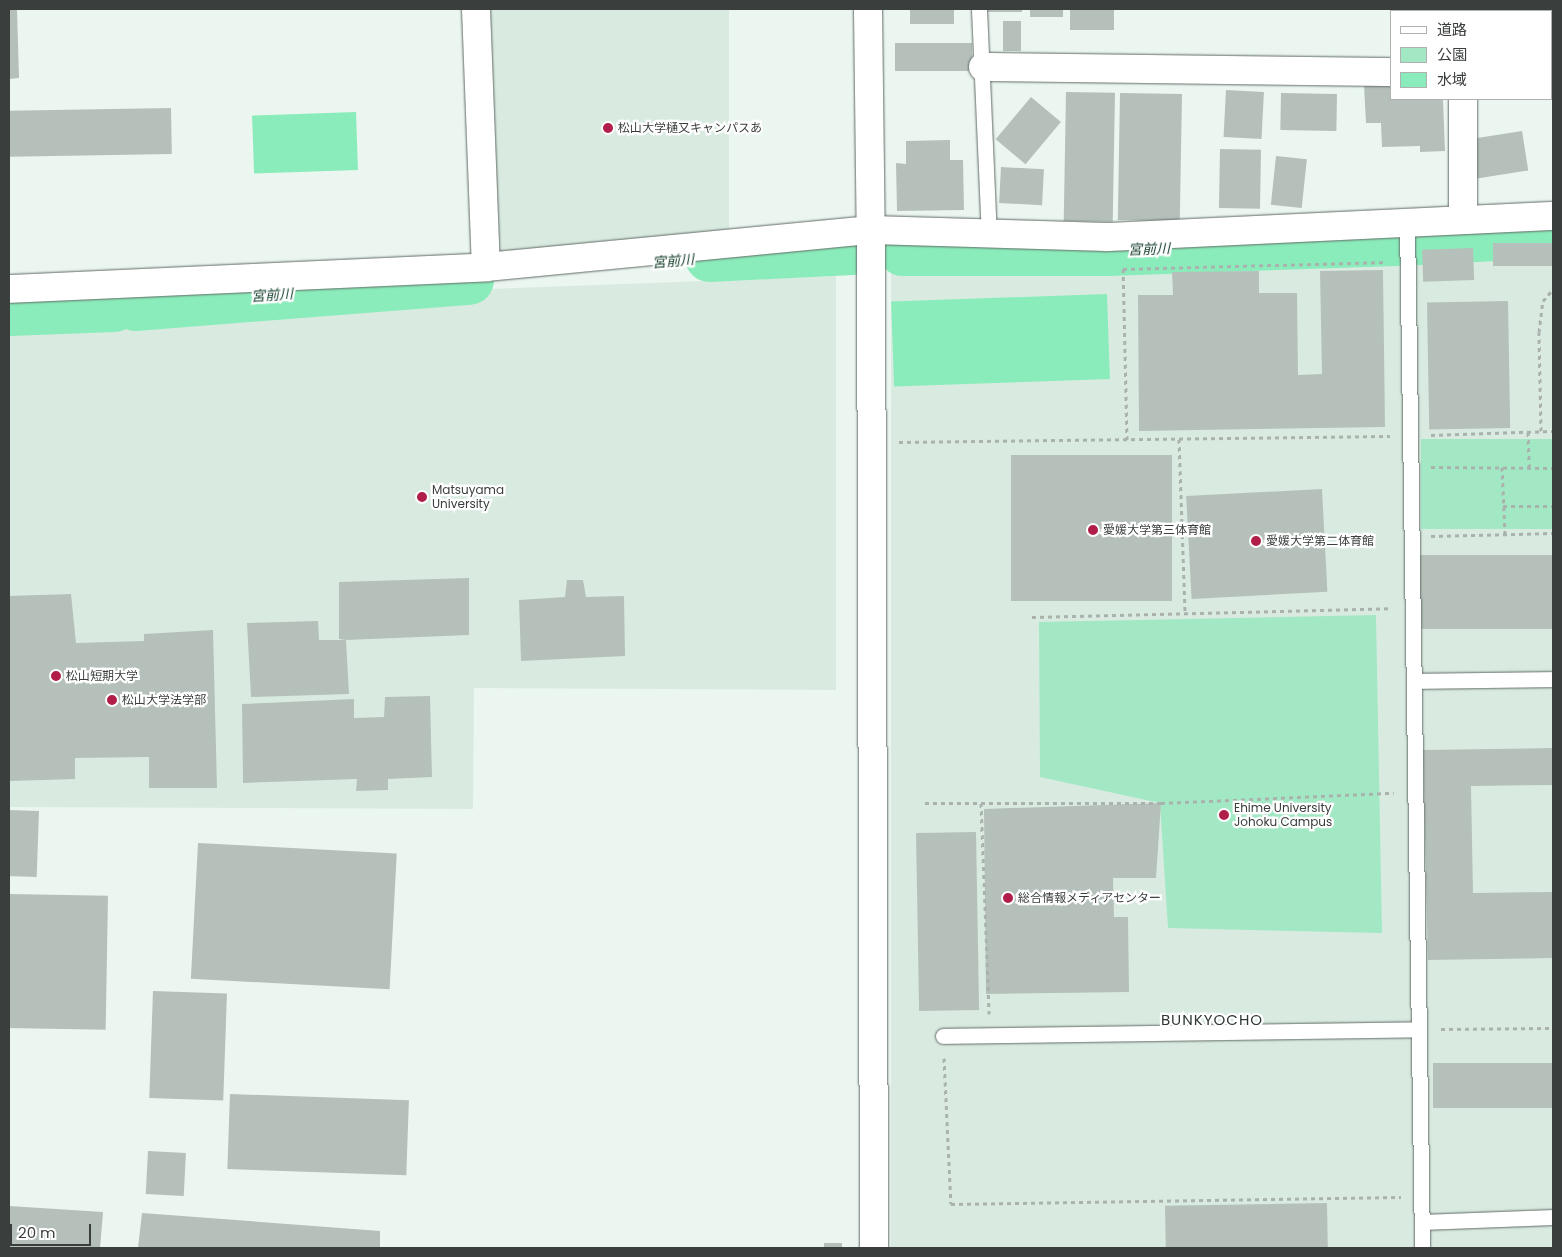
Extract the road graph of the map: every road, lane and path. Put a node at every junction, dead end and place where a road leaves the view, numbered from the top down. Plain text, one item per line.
1 (476, 9) edge
2 (868, 9) edge
3 (979, 9) edge
4 (983, 67) junction
5 (1390, 72) edge
6 (1463, 100) edge
7 (1553, 216) edge
8 (1463, 219) junction
9 (1407, 222) junction
10 (989, 234) junction
11 (871, 242) junction
12 (1408, 261) junction
13 (486, 267) junction
14 (9, 289) edge
15 (1553, 289) edge
16 (1541, 431) junction
17 (1553, 431) edge
18 (1528, 432) junction
19 (1410, 435) junction
20 (1179, 439) junction
21 (1128, 440) junction
22 (872, 442) junction
23 (1410, 467) junction
24 (1502, 468) junction
25 (1528, 468) junction
26 (1553, 468) edge
27 (1503, 506) junction
28 (1553, 506) edge
29 (1553, 533) edge
30 (1505, 534) junction
31 (1411, 536) junction
32 (1412, 608) junction
33 (1185, 613) junction
34 (1032, 617) dead end
35 (1553, 679) edge
36 (1415, 681) junction
37 (1414, 793) junction
38 (924, 803) dead end
39 (981, 803) junction
40 (1553, 1028) edge
41 (1417, 1030) junction
42 (990, 1035) junction
43 (943, 1036) joint
44 (1410, 1197) dead end
45 (1553, 1217) edge
46 (1422, 1222) junction
47 (874, 1248) edge
48 (1422, 1248) edge

1 - 13 street
2 - 11 street
3 - 4 lane
4 - 5 street
4 - 10 lane
6 - 8 street
7 - 8 street
8 - 9 street
9 - 10 street
9 - 12 lane
10 - 11 street
11 - 13 street
11 - 22 street
12 - 19 lane
12 - 21 path
13 - 14 street
15 - 16 path
16 - 17 path
16 - 18 path
18 - 19 path
18 - 25 path
19 - 20 path
19 - 23 lane
20 - 21 path
20 - 33 path
21 - 22 path
22 - 47 street
23 - 24 path
23 - 31 lane
24 - 25 path
24 - 27 path
25 - 26 path
27 - 28 path
27 - 30 path
29 - 30 path
30 - 31 path
31 - 32 lane
32 - 33 path
32 - 36 lane
33 - 34 path
35 - 36 lane
36 - 37 lane
37 - 39 path
37 - 41 lane
38 - 39 path
39 - 42 path
40 - 41 path
41 - 42 lane
41 - 46 lane
42 - 43 lane
43 - 44 path
45 - 46 lane
46 - 48 lane

